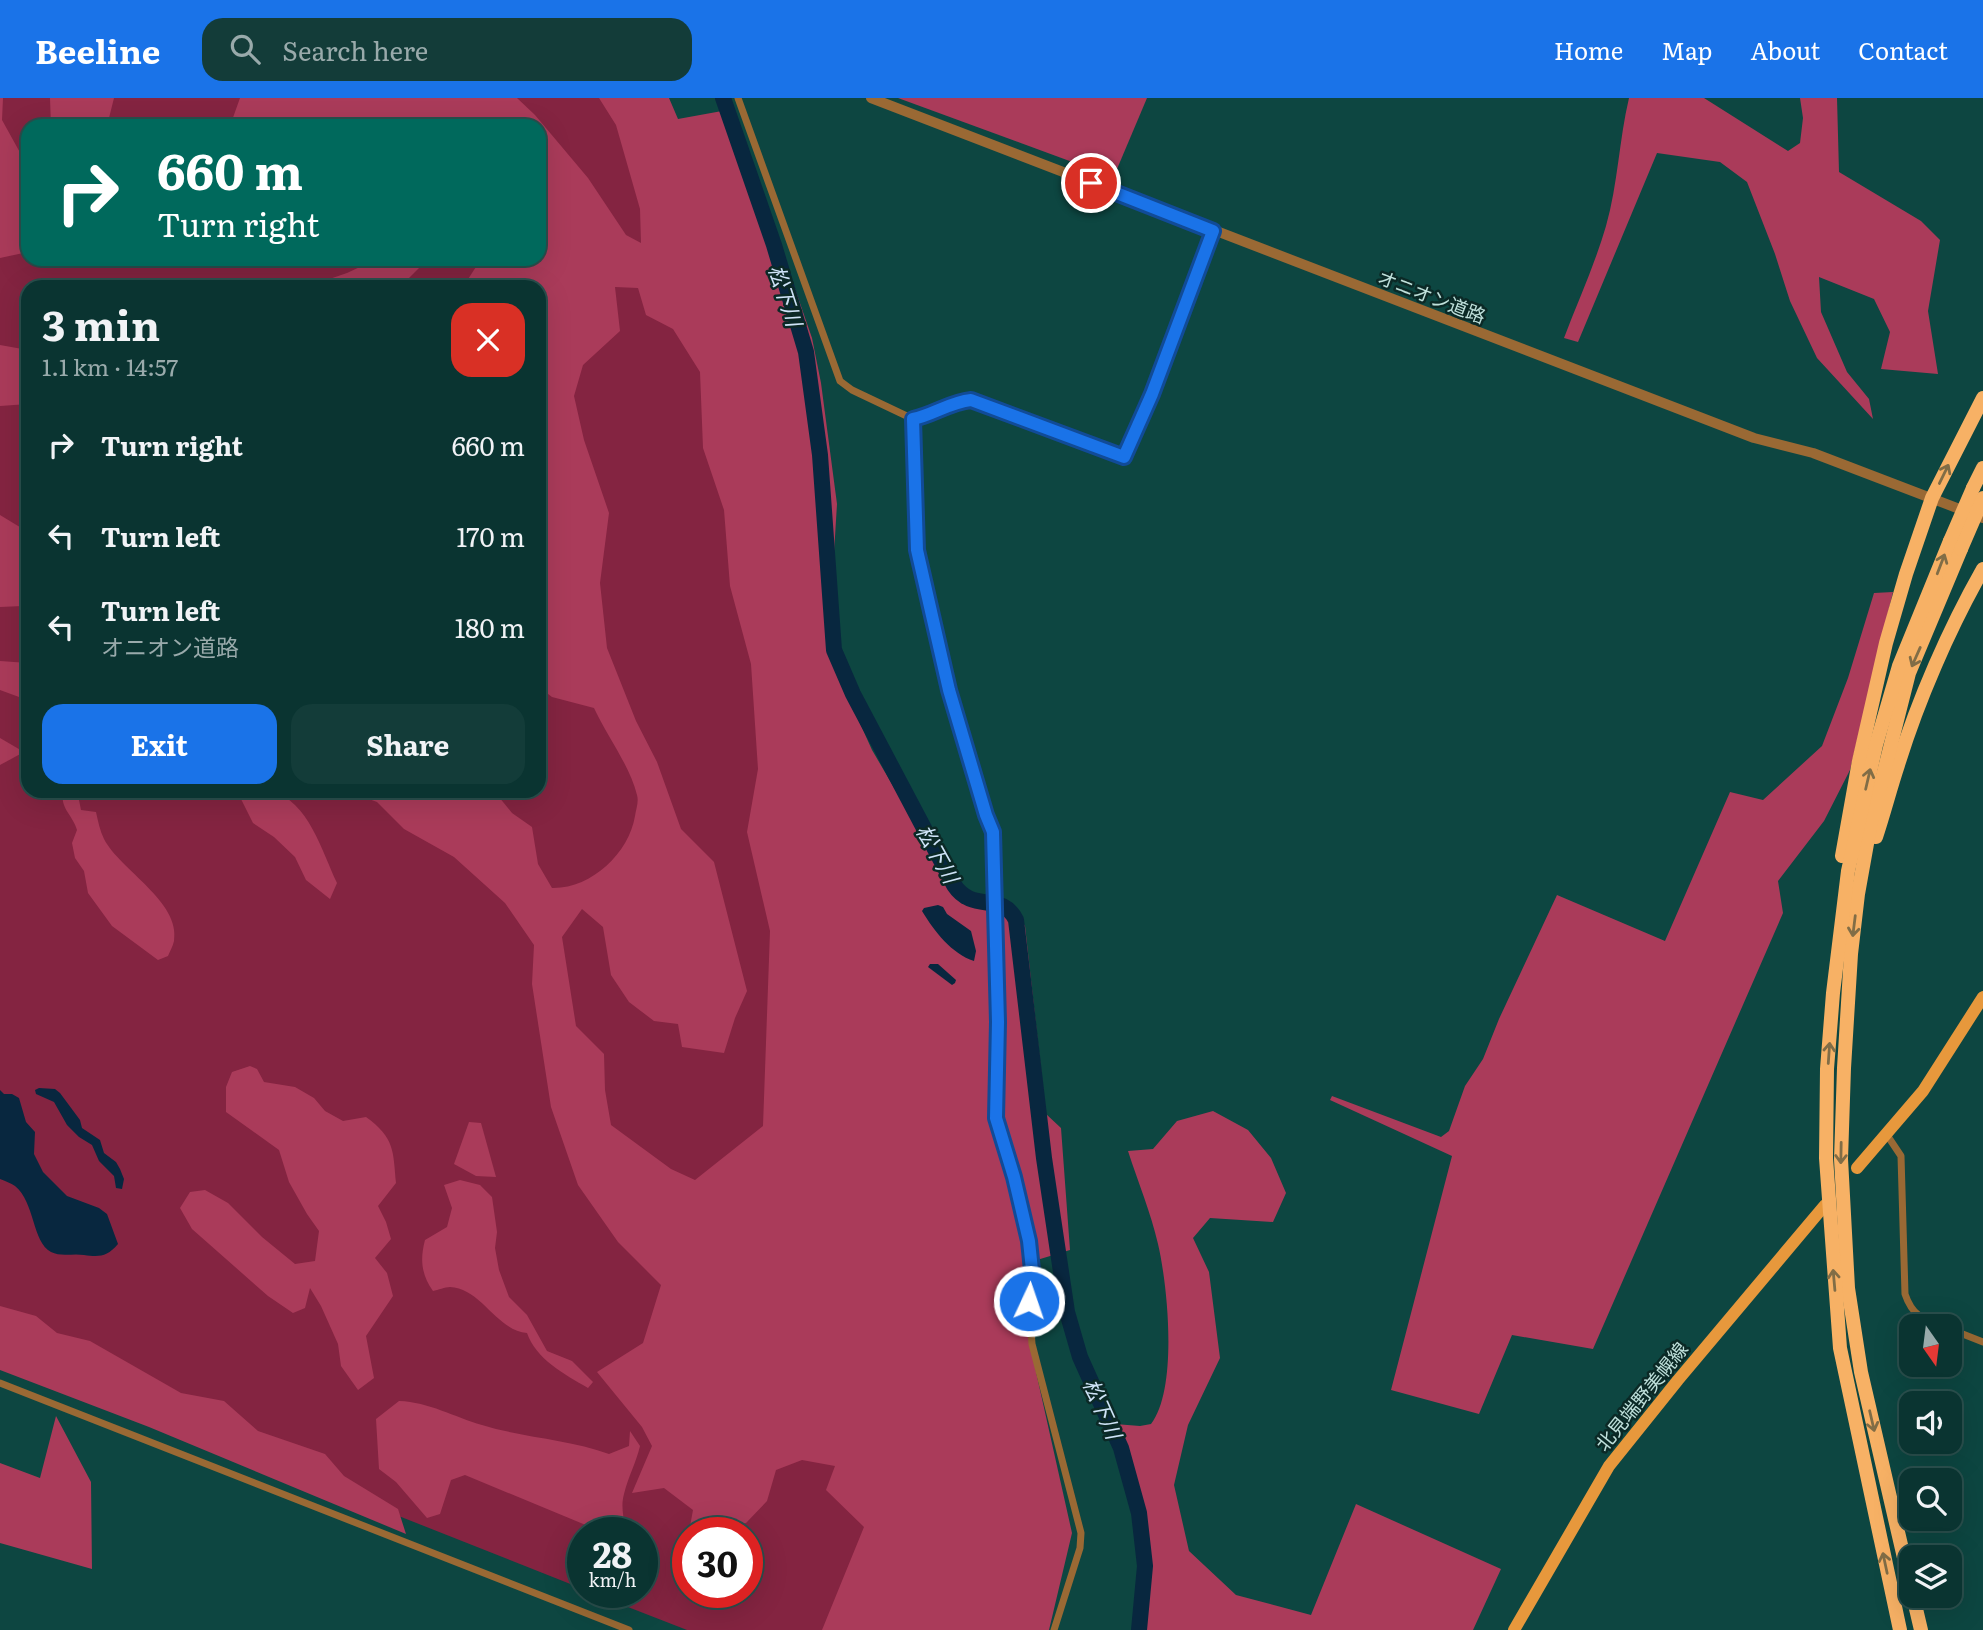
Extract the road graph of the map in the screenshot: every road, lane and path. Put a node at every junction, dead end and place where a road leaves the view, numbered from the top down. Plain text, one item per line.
1 (738, 98) edge
2 (872, 98) edge
3 (1213, 231) junction
4 (1983, 398) edge
5 (913, 419) junction
6 (1983, 468) edge
7 (1978, 493) edge
8 (1932, 498) junction
9 (1983, 518) edge
10 (1955, 545) junction
11 (1983, 569) edge
12 (1858, 894) junction
13 (1833, 993) junction
14 (1983, 997) edge
15 (1887, 1135) junction
16 (1857, 1168) dead end
17 (1825, 1205) dead end
18 (1918, 1314) edge
19 (1962, 1334) edge
20 (1983, 1342) edge
21 (0, 1383) edge
22 (1901, 1545) edge
23 (1916, 1608) edge
24 (629, 1630) edge
25 (1054, 1630) edge
26 (1514, 1630) edge
27 (1900, 1630) edge
28 (1921, 1630) edge

1 - 5 street
2 - 3 street, オニオン道路
3 - 5 street
3 - 8 street, オニオン道路
8 -> 4 highway
5 - 25 street
6 - 7 highway
7 - 10 highway, bridge
8 - 9 street, オニオン道路
8 - 13 highway
10 -> 12 highway
13 -> 10 highway
11 - 12 highway
12 -> 22 highway
27 -> 13 highway
14 - 15 main road
15 - 16 main road
15 - 18 street
17 - 26 main road, 北見端野美幌線
19 - 20 street
21 - 24 street
23 - 28 highway

